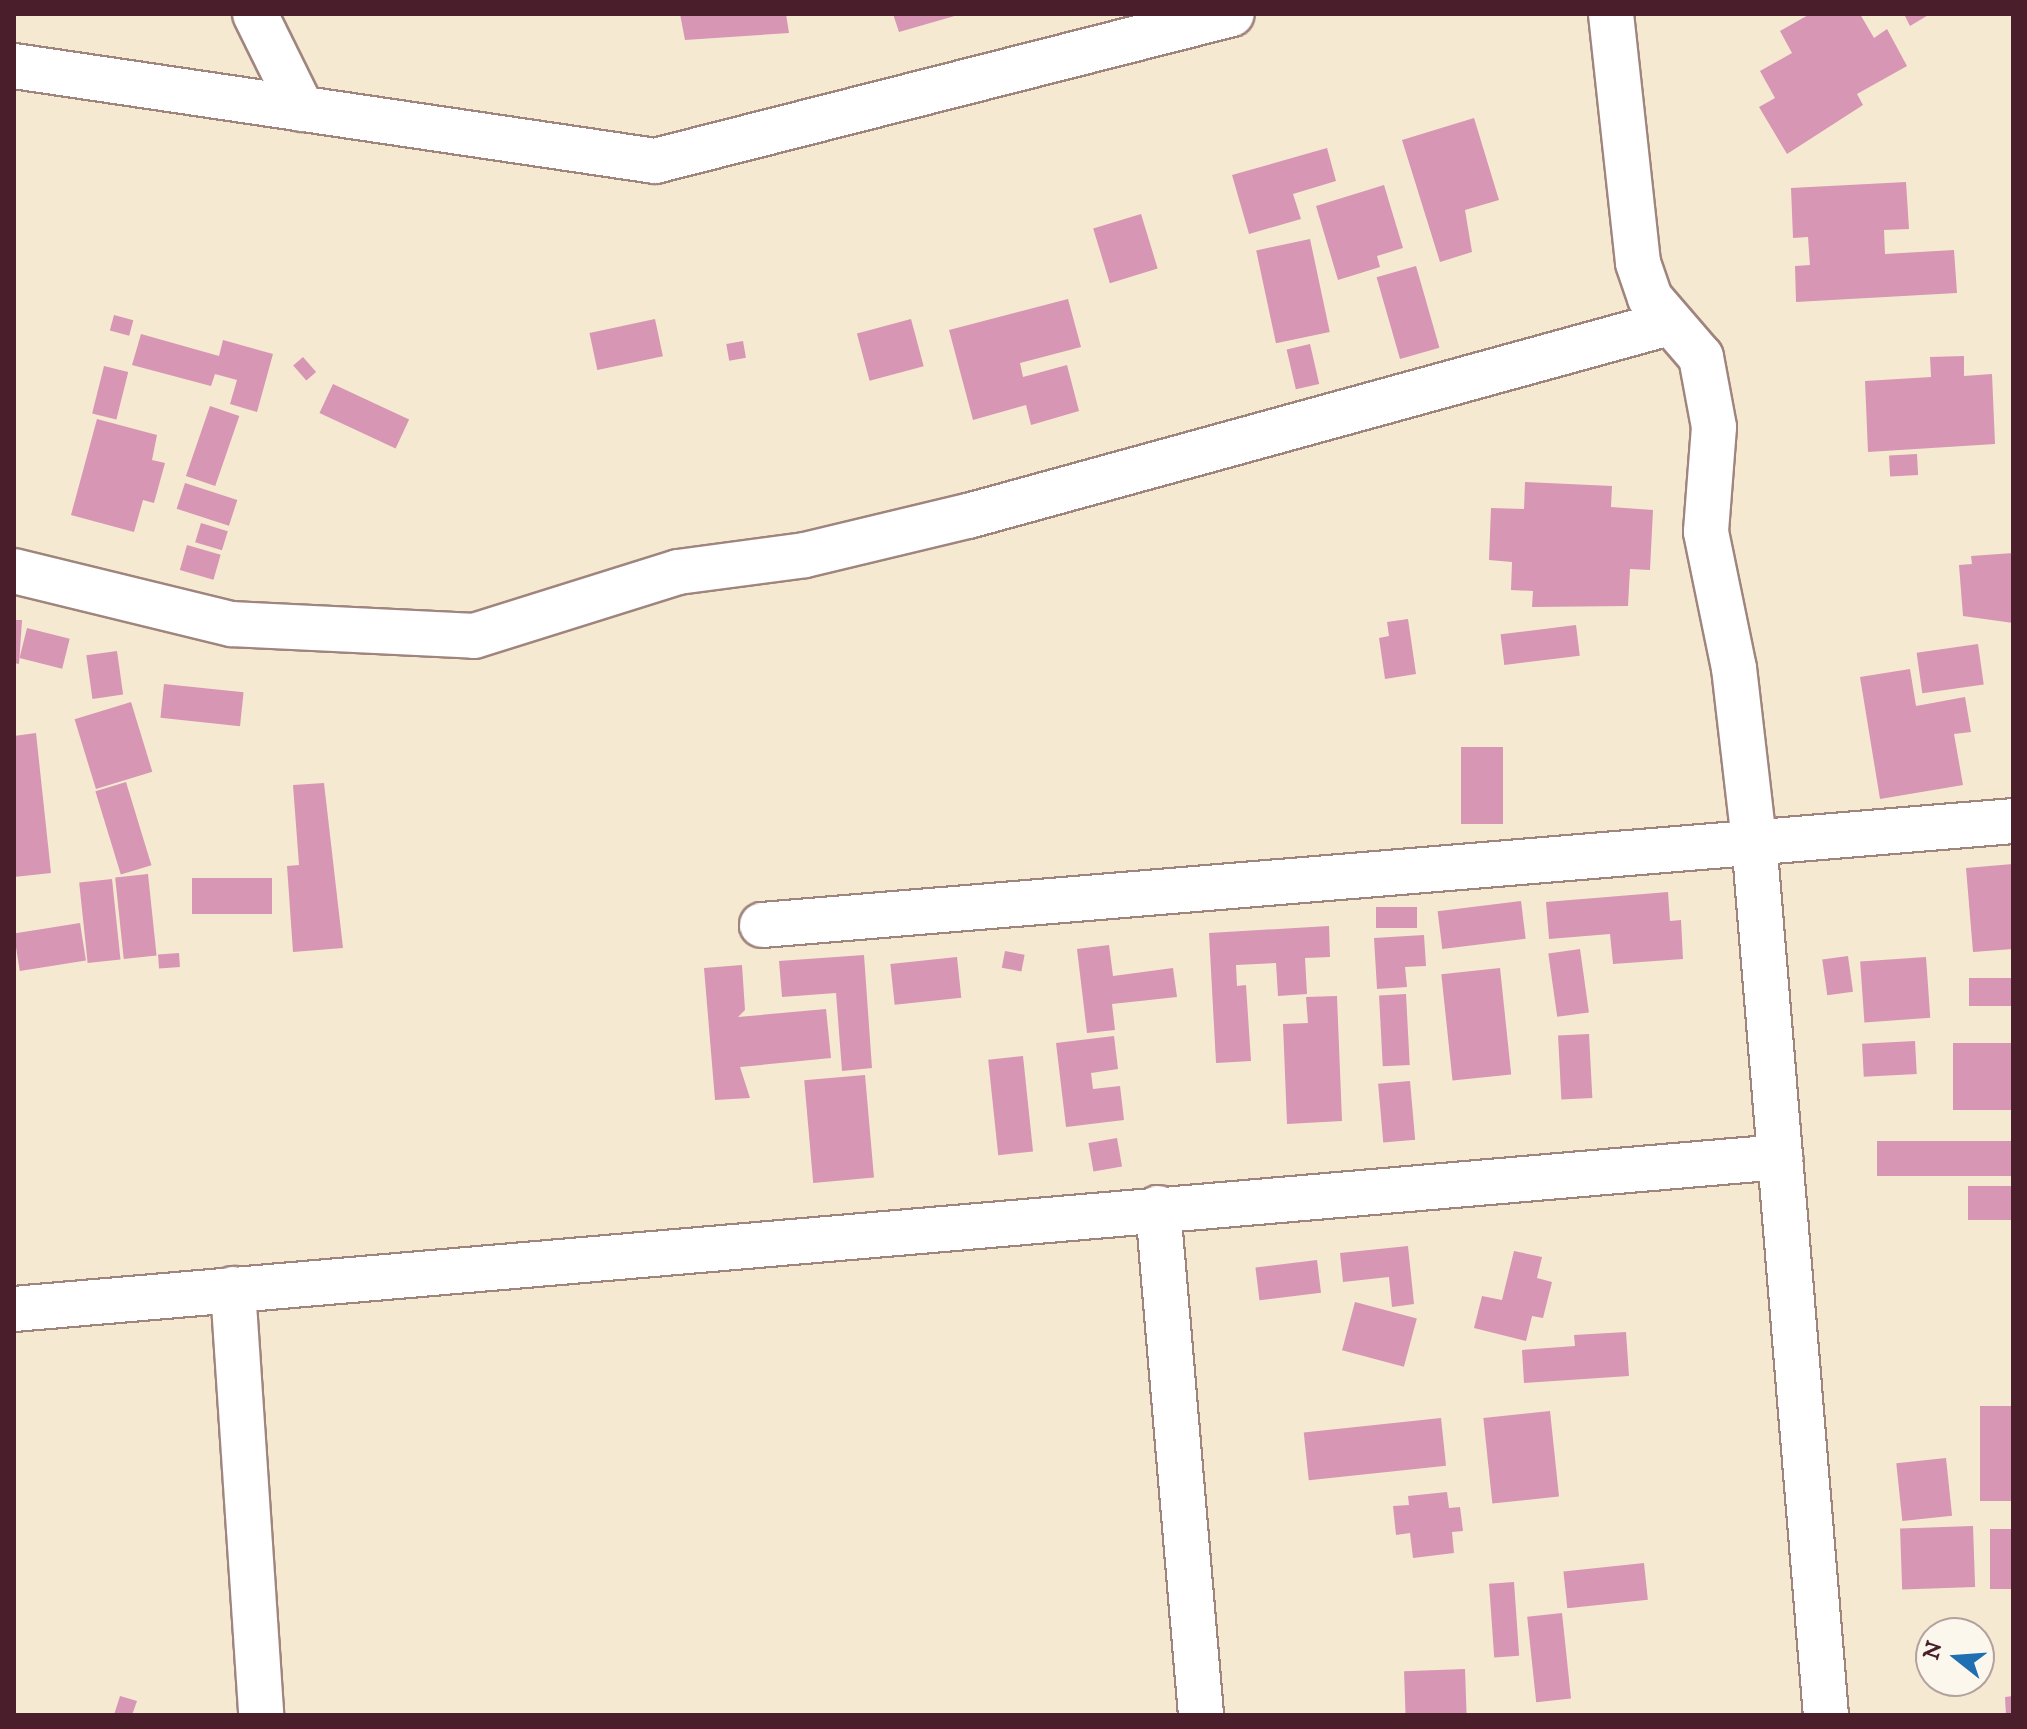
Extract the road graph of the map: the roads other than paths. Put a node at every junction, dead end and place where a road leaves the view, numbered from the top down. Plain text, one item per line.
1 (255, 14) edge
2 (1232, 14) edge
3 (1611, 14) edge
4 (14, 66) edge
5 (302, 109) junction
6 (1669, 323) junction
7 (14, 571) edge
8 (2013, 821) edge
9 (1754, 840) junction
10 (762, 925) dead end
11 (1780, 1157) junction
12 (1158, 1208) junction
13 (233, 1289) junction
14 (14, 1309) edge
15 (261, 1715) edge
16 (1201, 1715) edge
17 (1826, 1715) edge

1 - 5 street
2 - 5 street
3 - 6 street
4 - 5 street
6 - 7 street
6 - 9 street
8 - 9 street
9 - 10 street
9 - 11 street
11 - 12 street
11 - 17 street
12 - 13 street
12 - 16 street
13 - 14 street
13 - 15 street

